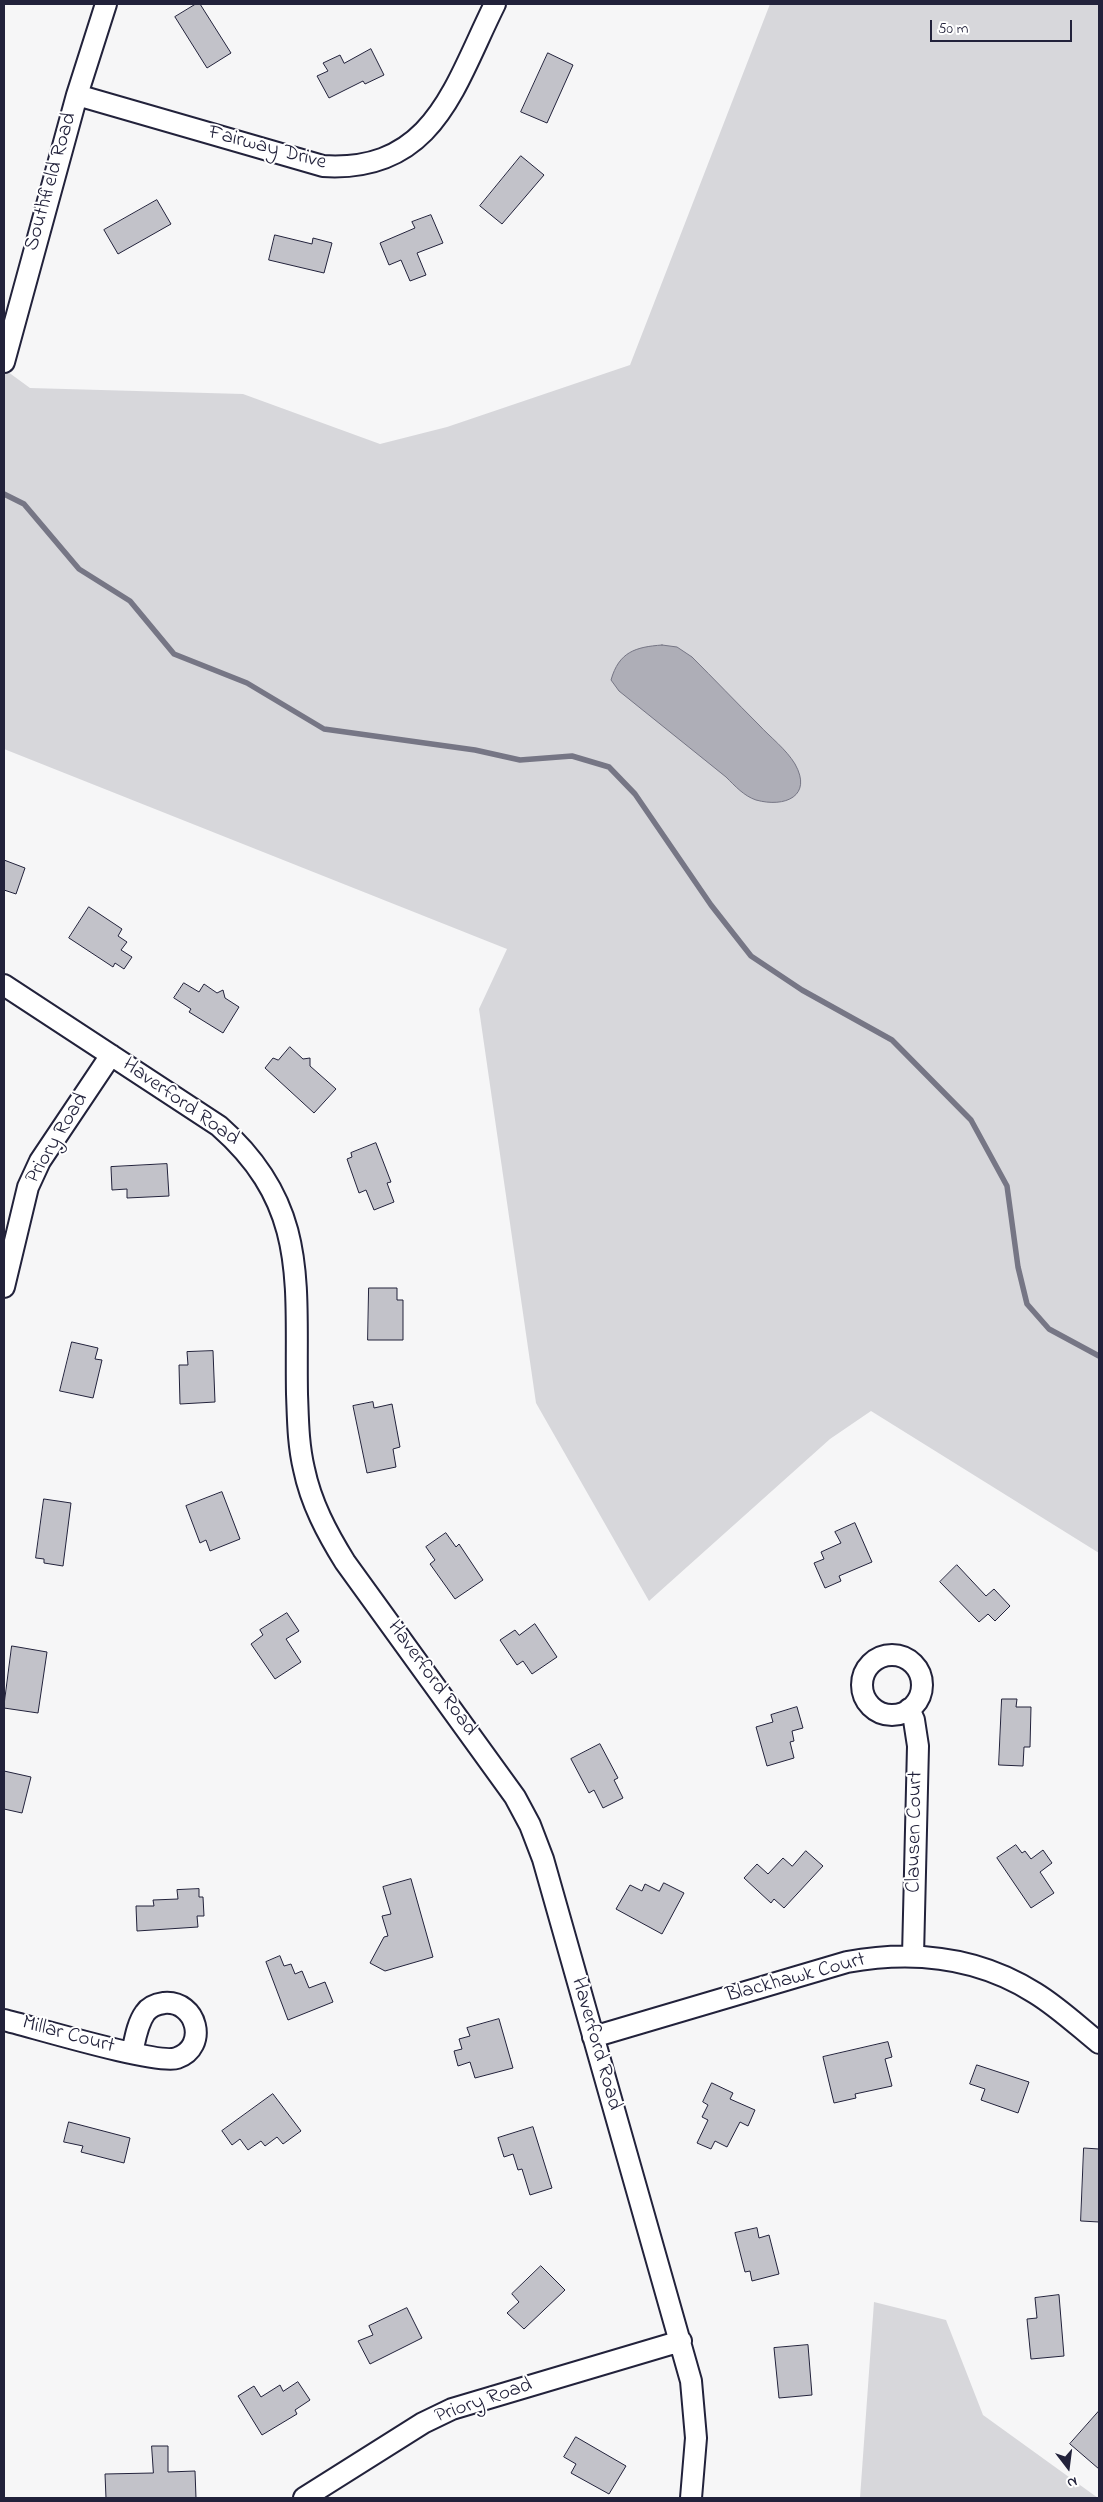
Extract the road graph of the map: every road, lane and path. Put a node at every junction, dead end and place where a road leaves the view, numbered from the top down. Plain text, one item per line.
1 (106, 4) edge
2 (495, 4) edge
3 (76, 95) junction
4 (4, 362) edge
5 (4, 985) edge
6 (111, 1055) junction
7 (4, 1287) edge
8 (910, 1709) dead end
9 (913, 1956) junction
10 (4, 2020) edge
11 (593, 2037) junction
12 (1099, 2043) edge
13 (132, 2053) dead end
14 (681, 2341) junction
15 (304, 2498) edge
16 (691, 2498) edge

1 - 3 street, Southfield Road
2 - 3 street, Fairway Drive
3 - 4 street, Southfield Road
5 - 6 street, Haverford Road
6 - 7 street, Priory Road
6 - 11 street, Haverford Road
8 - 9 street, Clausen Court
9 - 11 street, Blackhawk Court
9 - 12 street, Blackhawk Court
10 - 13 street, Millar Court
11 - 14 street, Haverford Road
14 - 15 street, Priory Road
14 - 16 street, Haverford Road

